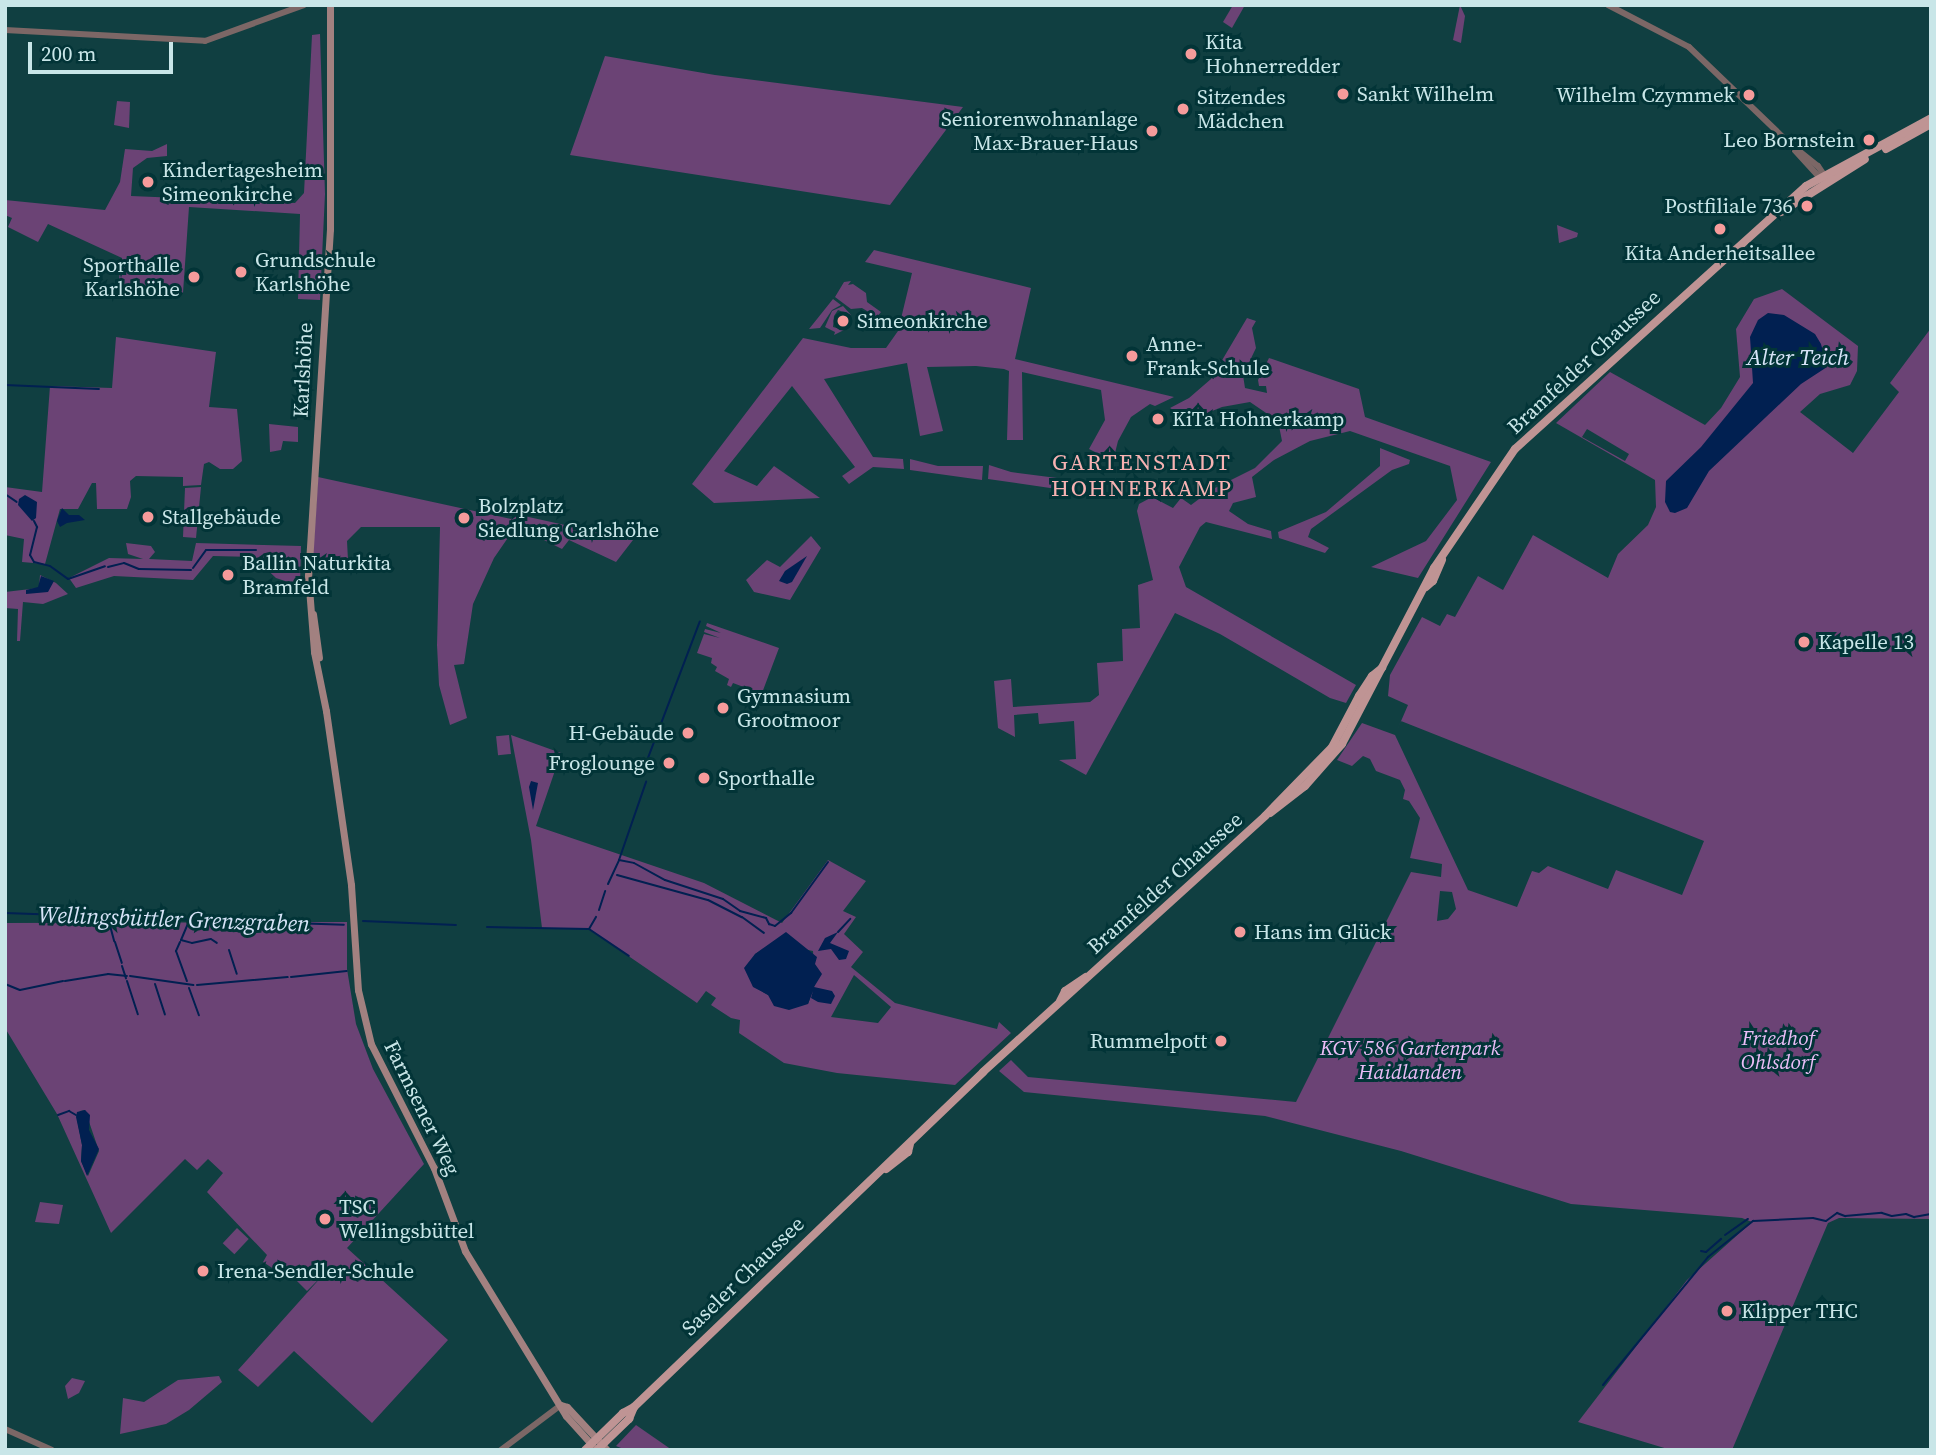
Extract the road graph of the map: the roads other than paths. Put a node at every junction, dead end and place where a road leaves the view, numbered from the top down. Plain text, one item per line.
1 (304, 5) edge
2 (330, 5) edge
3 (1608, 5) edge
4 (5, 30) edge
5 (1931, 121) edge
6 (1823, 178) junction
7 (354, 922) joint
8 (974, 1081) joint
9 (561, 1405) junction
10 (5, 1429) edge
11 (596, 1447) edge
12 (52, 1450) edge
13 (501, 1450) edge

1 - 4 street
2 - 7 main road, Karlshöhe
3 - 6 street
5 - 6 main road, Bramfelder Chaussee
6 - 8 main road, Bramfelder Chaussee
7 - 9 main road, Farmsener Weg
8 - 11 main road, Saseler Chaussee
9 - 11 main road, Farmsener Weg
9 - 13 street
10 - 12 street

